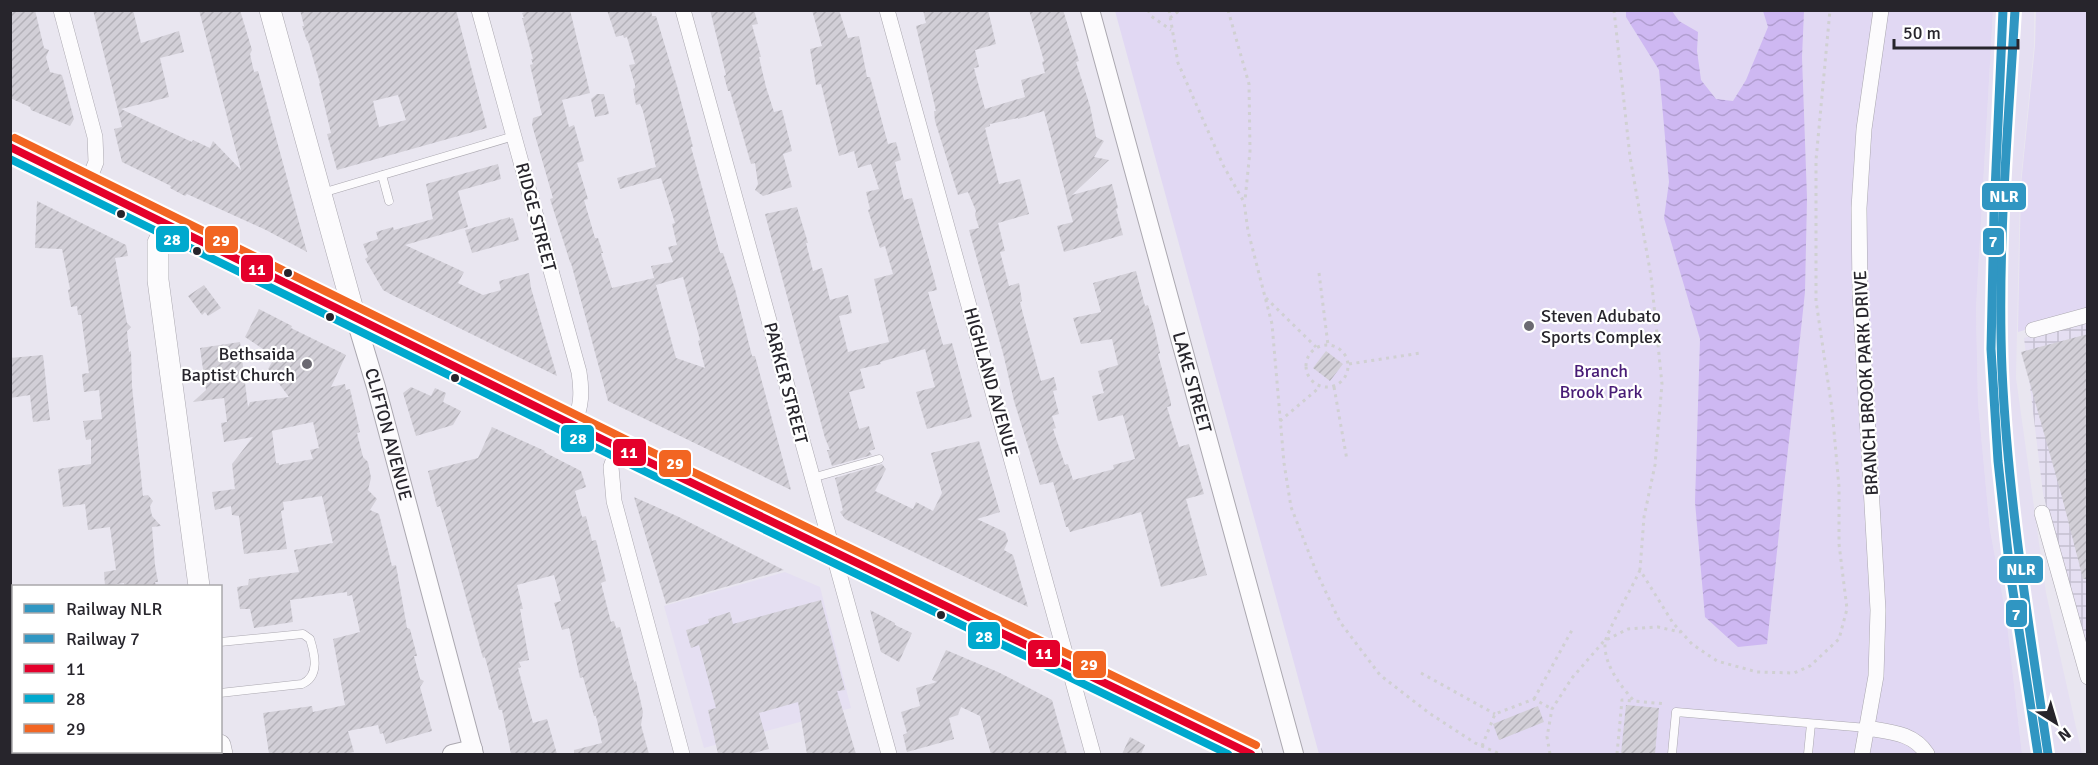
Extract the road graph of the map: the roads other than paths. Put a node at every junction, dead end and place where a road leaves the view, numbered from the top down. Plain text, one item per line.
1 (61, 10) edge
2 (270, 10) edge
3 (479, 10) edge
4 (683, 10) edge
5 (887, 10) edge
6 (1090, 10) edge
7 (1881, 10) edge
8 (514, 136) junction
9 (10, 147) edge
10 (382, 175) junction
11 (87, 185) junction
12 (320, 193) junction
13 (389, 201) dead end
14 (166, 225) junction
15 (2088, 315) edge
16 (355, 317) junction
17 (2033, 330) dead end
18 (573, 425) junction
19 (618, 447) junction
20 (879, 459) dead end
21 (812, 478) junction
22 (2042, 513) dead end
23 (832, 551) junction
24 (199, 585) edge
25 (222, 642) edge
26 (2085, 658) edge
27 (1070, 666) junction
28 (2088, 677) edge
29 (222, 693) edge
30 (1811, 724) junction
31 (1868, 728) junction
32 (473, 752) edge
33 (452, 754) edge
34 (682, 754) edge
35 (889, 754) edge
36 (1094, 754) edge
37 (1251, 754) edge
38 (1294, 754) edge
39 (1672, 754) edge
40 (1808, 754) edge
41 (1862, 754) edge
42 (1927, 754) edge

1 - 11 street
2 - 12 main road, CLIFTON AVENUE
3 - 8 street, RIDGE STREET
4 - 21 street, PARKER STREET
5 - 27 street, HIGHLAND AVENUE
6 - 38 street, LAKE STREET
7 - 31 street, BRANCH BROOK PARK DRIVE
8 - 10 lane
8 - 18 street, RIDGE STREET
9 - 11 main road
10 - 12 lane
10 - 13 lane
11 - 14 main road
12 - 16 main road, CLIFTON AVENUE
14 - 16 main road
14 - 24 main road
15 - 17 street
16 - 18 main road
16 - 32 street, CLIFTON AVENUE
18 - 19 main road
19 - 23 main road
19 - 34 street
20 - 21 lane
21 - 23 street, PARKER STREET
22 - 26 street
23 - 27 main road
23 - 35 street, PARKER STREET
25 - 29 lane
26 - 28 street
27 - 36 street, HIGHLAND AVENUE
27 - 37 main road
30 - 31 lane
30 - 39 lane
30 - 40 lane
31 - 41 street, BRANCH BROOK PARK DRIVE
31 - 42 street
32 - 33 street

